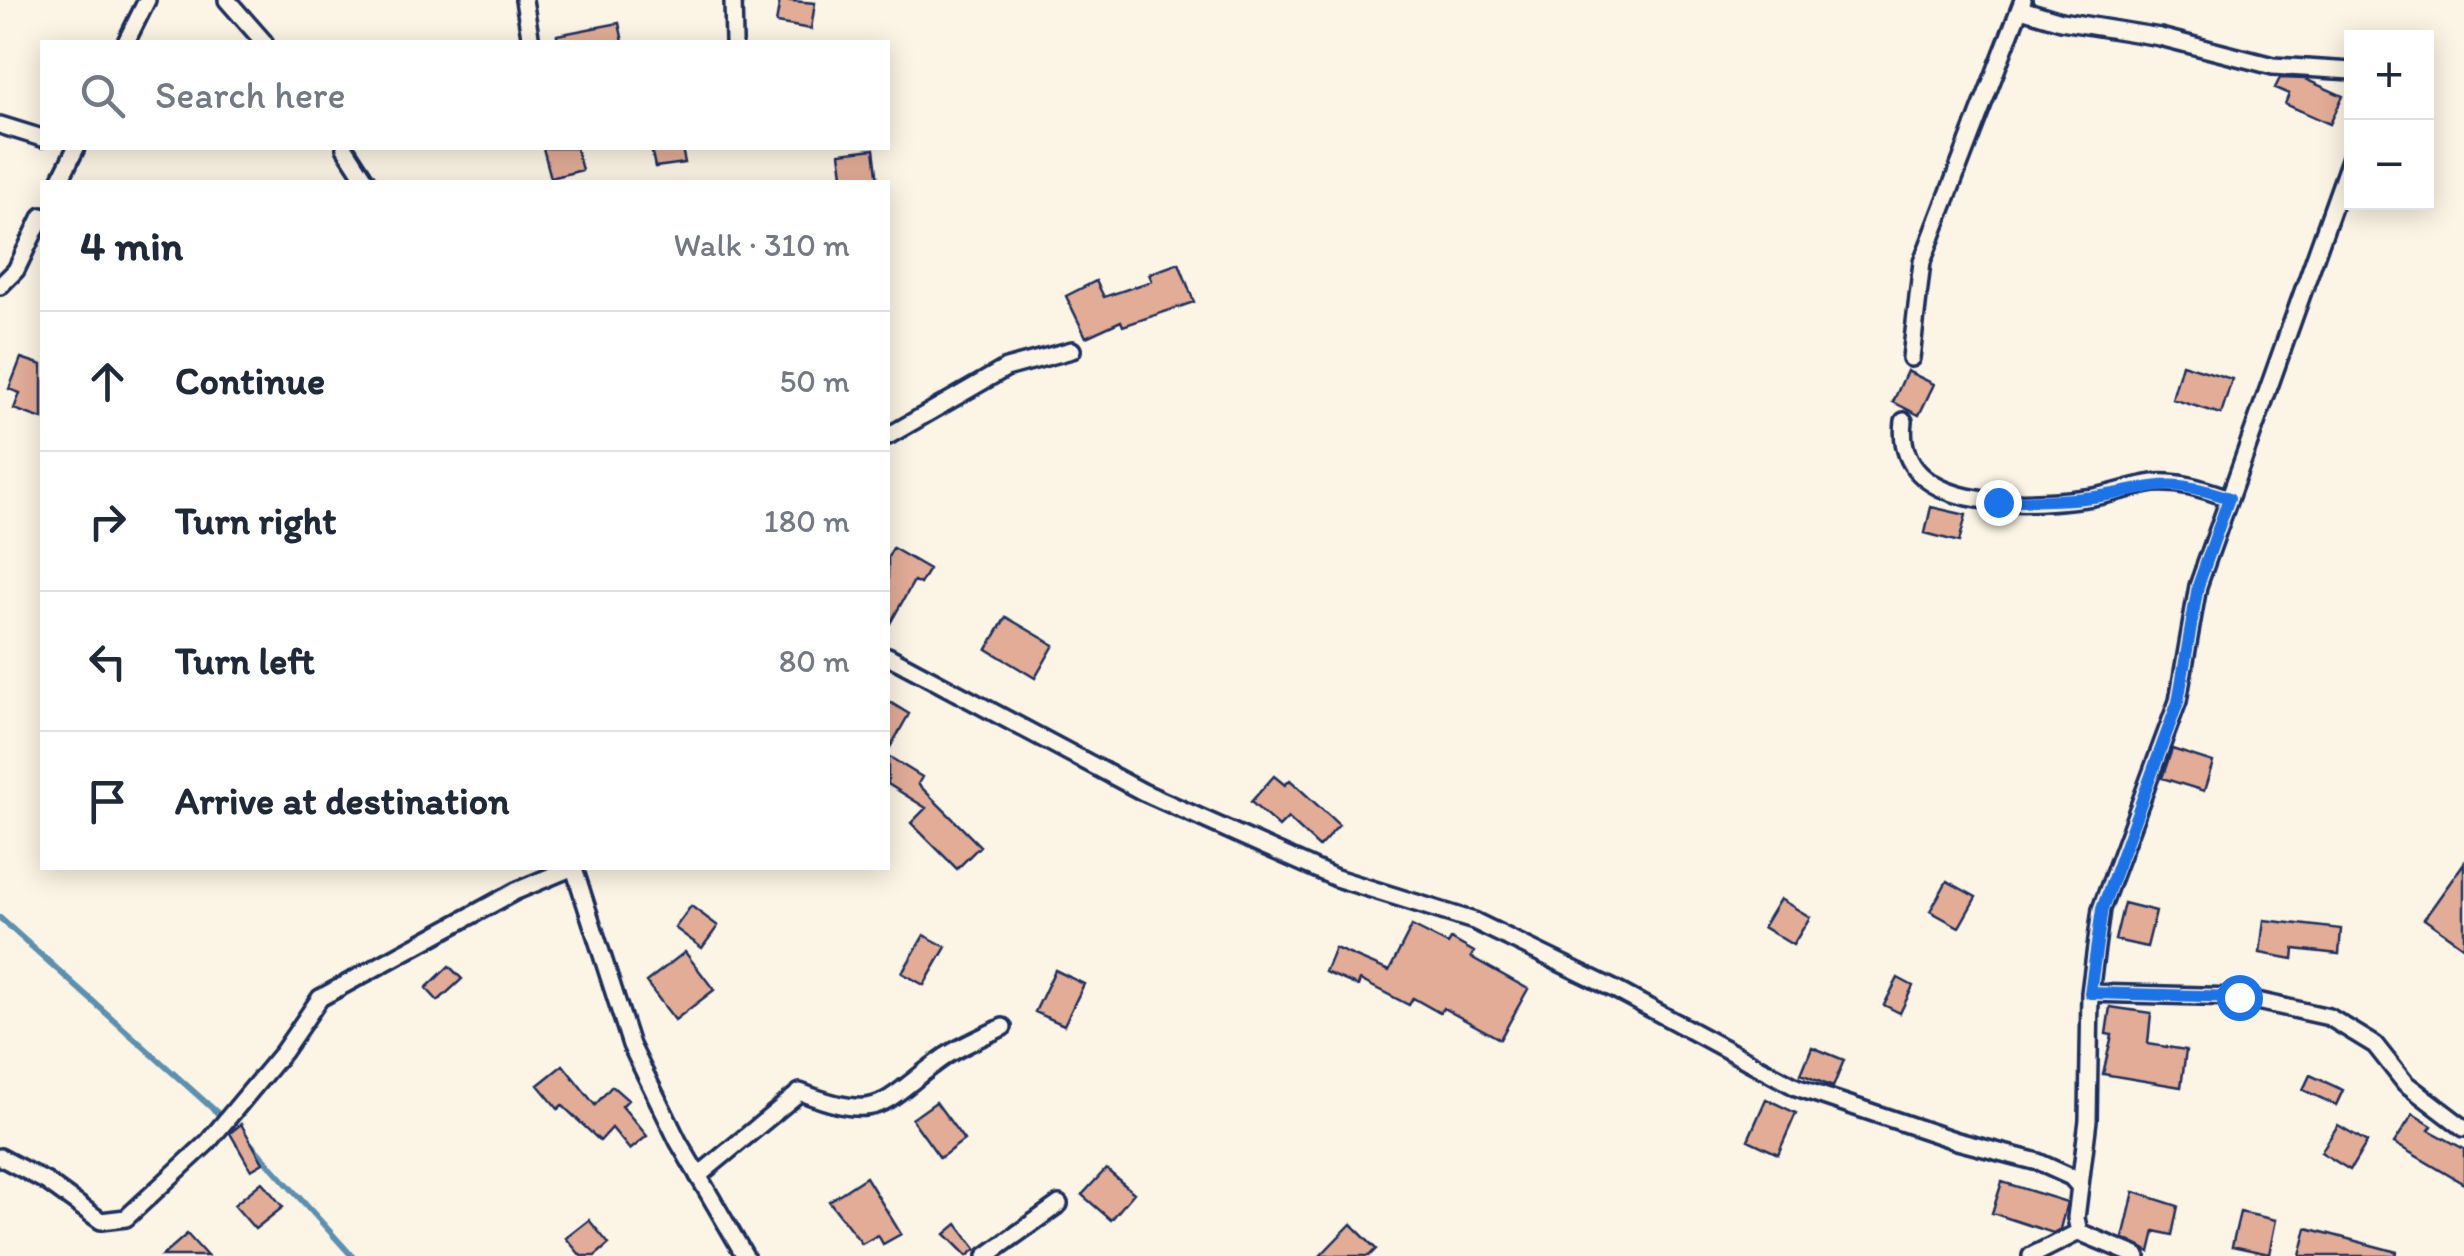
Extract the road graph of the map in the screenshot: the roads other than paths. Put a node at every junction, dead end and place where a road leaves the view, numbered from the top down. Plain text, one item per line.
1 (146, 0) edge
2 (226, 0) edge
3 (524, 0) edge
4 (733, 0) edge
5 (2022, 5) edge
6 (127, 40) edge
7 (262, 40) edge
8 (531, 40) edge
9 (734, 40) edge
10 (2344, 70) edge
11 (0, 125) edge
12 (40, 137) edge
13 (73, 150) edge
14 (349, 150) edge
15 (2344, 176) edge
16 (59, 180) edge
17 (365, 180) edge
18 (40, 220) edge
19 (0, 286) edge
20 (1072, 350) dead end
21 (1911, 358) dead end
22 (1904, 421) dead end
23 (890, 435) edge
24 (2229, 498) junction
25 (890, 657) edge
26 (568, 870) edge
27 (574, 870) edge
28 (2090, 993) junction
29 (1003, 1027) dead end
30 (2464, 1128) edge
31 (0, 1157) edge
32 (698, 1176) junction
33 (2079, 1186) junction
34 (1059, 1204) dead end
35 (2079, 1232) junction
36 (745, 1256) edge
37 (986, 1256) edge
38 (2031, 1256) edge
39 (2137, 1256) edge

1 - 6 street
2 - 7 street
3 - 8 street
4 - 9 street
5 - 10 street
5 - 21 street
11 - 12 street
13 - 16 street
14 - 17 street
15 - 24 street
18 - 19 street
20 - 23 street
22 - 24 street
24 - 28 street
25 - 33 street
26 - 31 street
27 - 32 street
28 - 30 street
28 - 33 street
29 - 32 street
32 - 36 street
33 - 35 street
34 - 37 street
35 - 38 street
35 - 39 street

